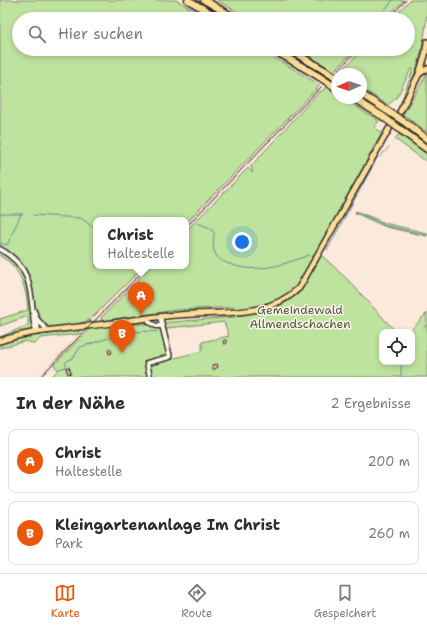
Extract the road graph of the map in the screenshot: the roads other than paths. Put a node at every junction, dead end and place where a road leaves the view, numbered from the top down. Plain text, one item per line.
1 (188, 0) edge
2 (204, 0) edge
3 (209, 12) edge
4 (225, 12) edge
5 (427, 42) edge
6 (284, 56) edge
7 (300, 56) edge
8 (427, 56) edge
9 (427, 69) edge
10 (331, 74) edge
11 (419, 74) junction
12 (331, 84) edge
13 (367, 98) edge
14 (363, 104) edge
15 (400, 112) dead end
16 (389, 129) dead end
17 (427, 138) edge
18 (427, 148) edge
19 (0, 249) edge
20 (33, 309) junction
21 (160, 317) junction
22 (37, 319) junction
23 (149, 322) dead end
24 (162, 326) junction
25 (48, 330) junction
26 (36, 332) junction
27 (0, 341) edge
28 (150, 377) edge

1 - 3 highway
2 - 4 highway
5 - 8 main road
6 - 12 highway, bridge
7 - 10 highway, bridge
8 - 11 main road
9 - 11 main road
11 - 15 main road
13 - 17 highway, bridge
14 - 18 highway, bridge
16 - 21 main road
19 - 20 street
20 - 22 street
20 - 26 street
21 - 24 street
21 - 25 main road
22 - 25 street
22 - 26 street
23 - 24 street
24 - 28 street
25 - 26 main road
26 - 27 main road

